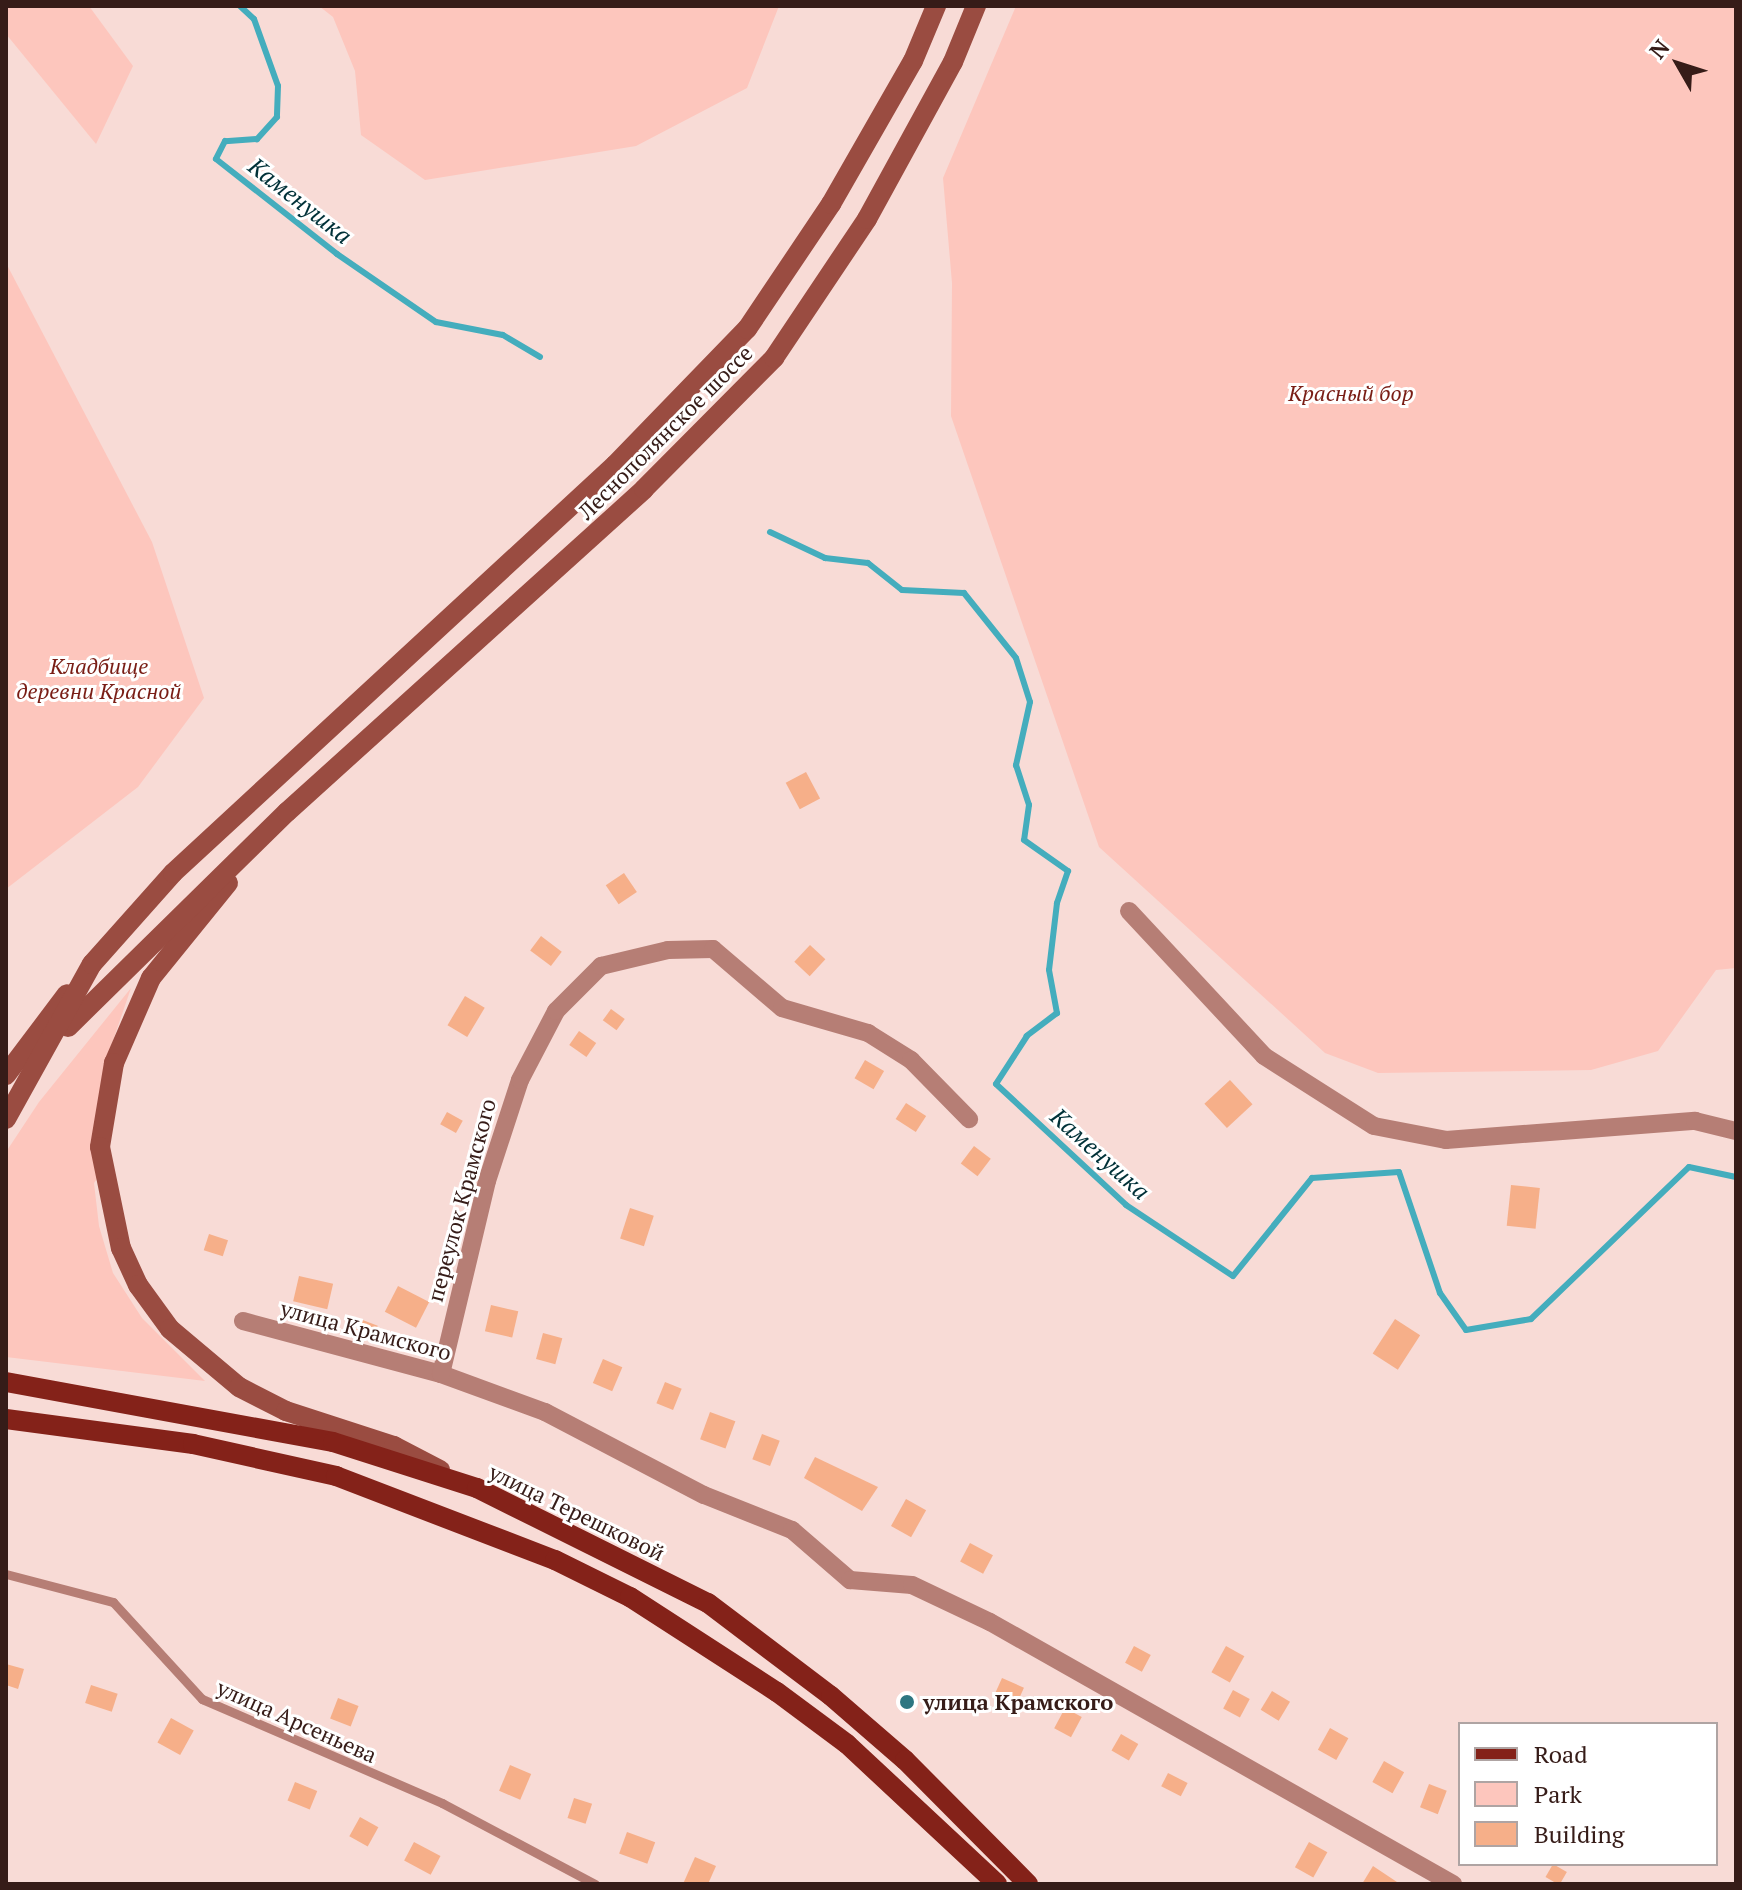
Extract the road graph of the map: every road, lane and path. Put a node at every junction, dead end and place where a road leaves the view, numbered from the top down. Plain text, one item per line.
1 (936, 6) edge
2 (976, 6) edge
3 (287, 812) junction
4 (1129, 911) dead end
5 (92, 964) junction
6 (52, 1044) junction
7 (6, 1075) edge
8 (6, 1119) edge
9 (969, 1119) dead end
10 (1736, 1131) edge
11 (243, 1321) dead end
12 (441, 1374) junction
13 (6, 1382) edge
14 (6, 1419) edge
15 (477, 1488) junction
16 (6, 1574) edge
17 (595, 1884) edge
18 (997, 1884) edge
19 (1028, 1884) edge
20 (1453, 1884) edge

1 - 5 main road, Леснополянское шоссе
2 - 3 main road, Леснополянское шоссе
3 - 6 main road
3 - 15 main road
4 - 10 street
5 - 6 main road
5 - 7 main road
6 - 8 main road
9 - 12 street, переулок Крамского
11 - 12 street, улица Крамского
12 - 20 street, улица Крамского
13 - 15 main road, улица Терешковой
14 - 18 main road
15 - 19 main road, улица Терешковой
16 - 17 lane, улица Арсеньева

